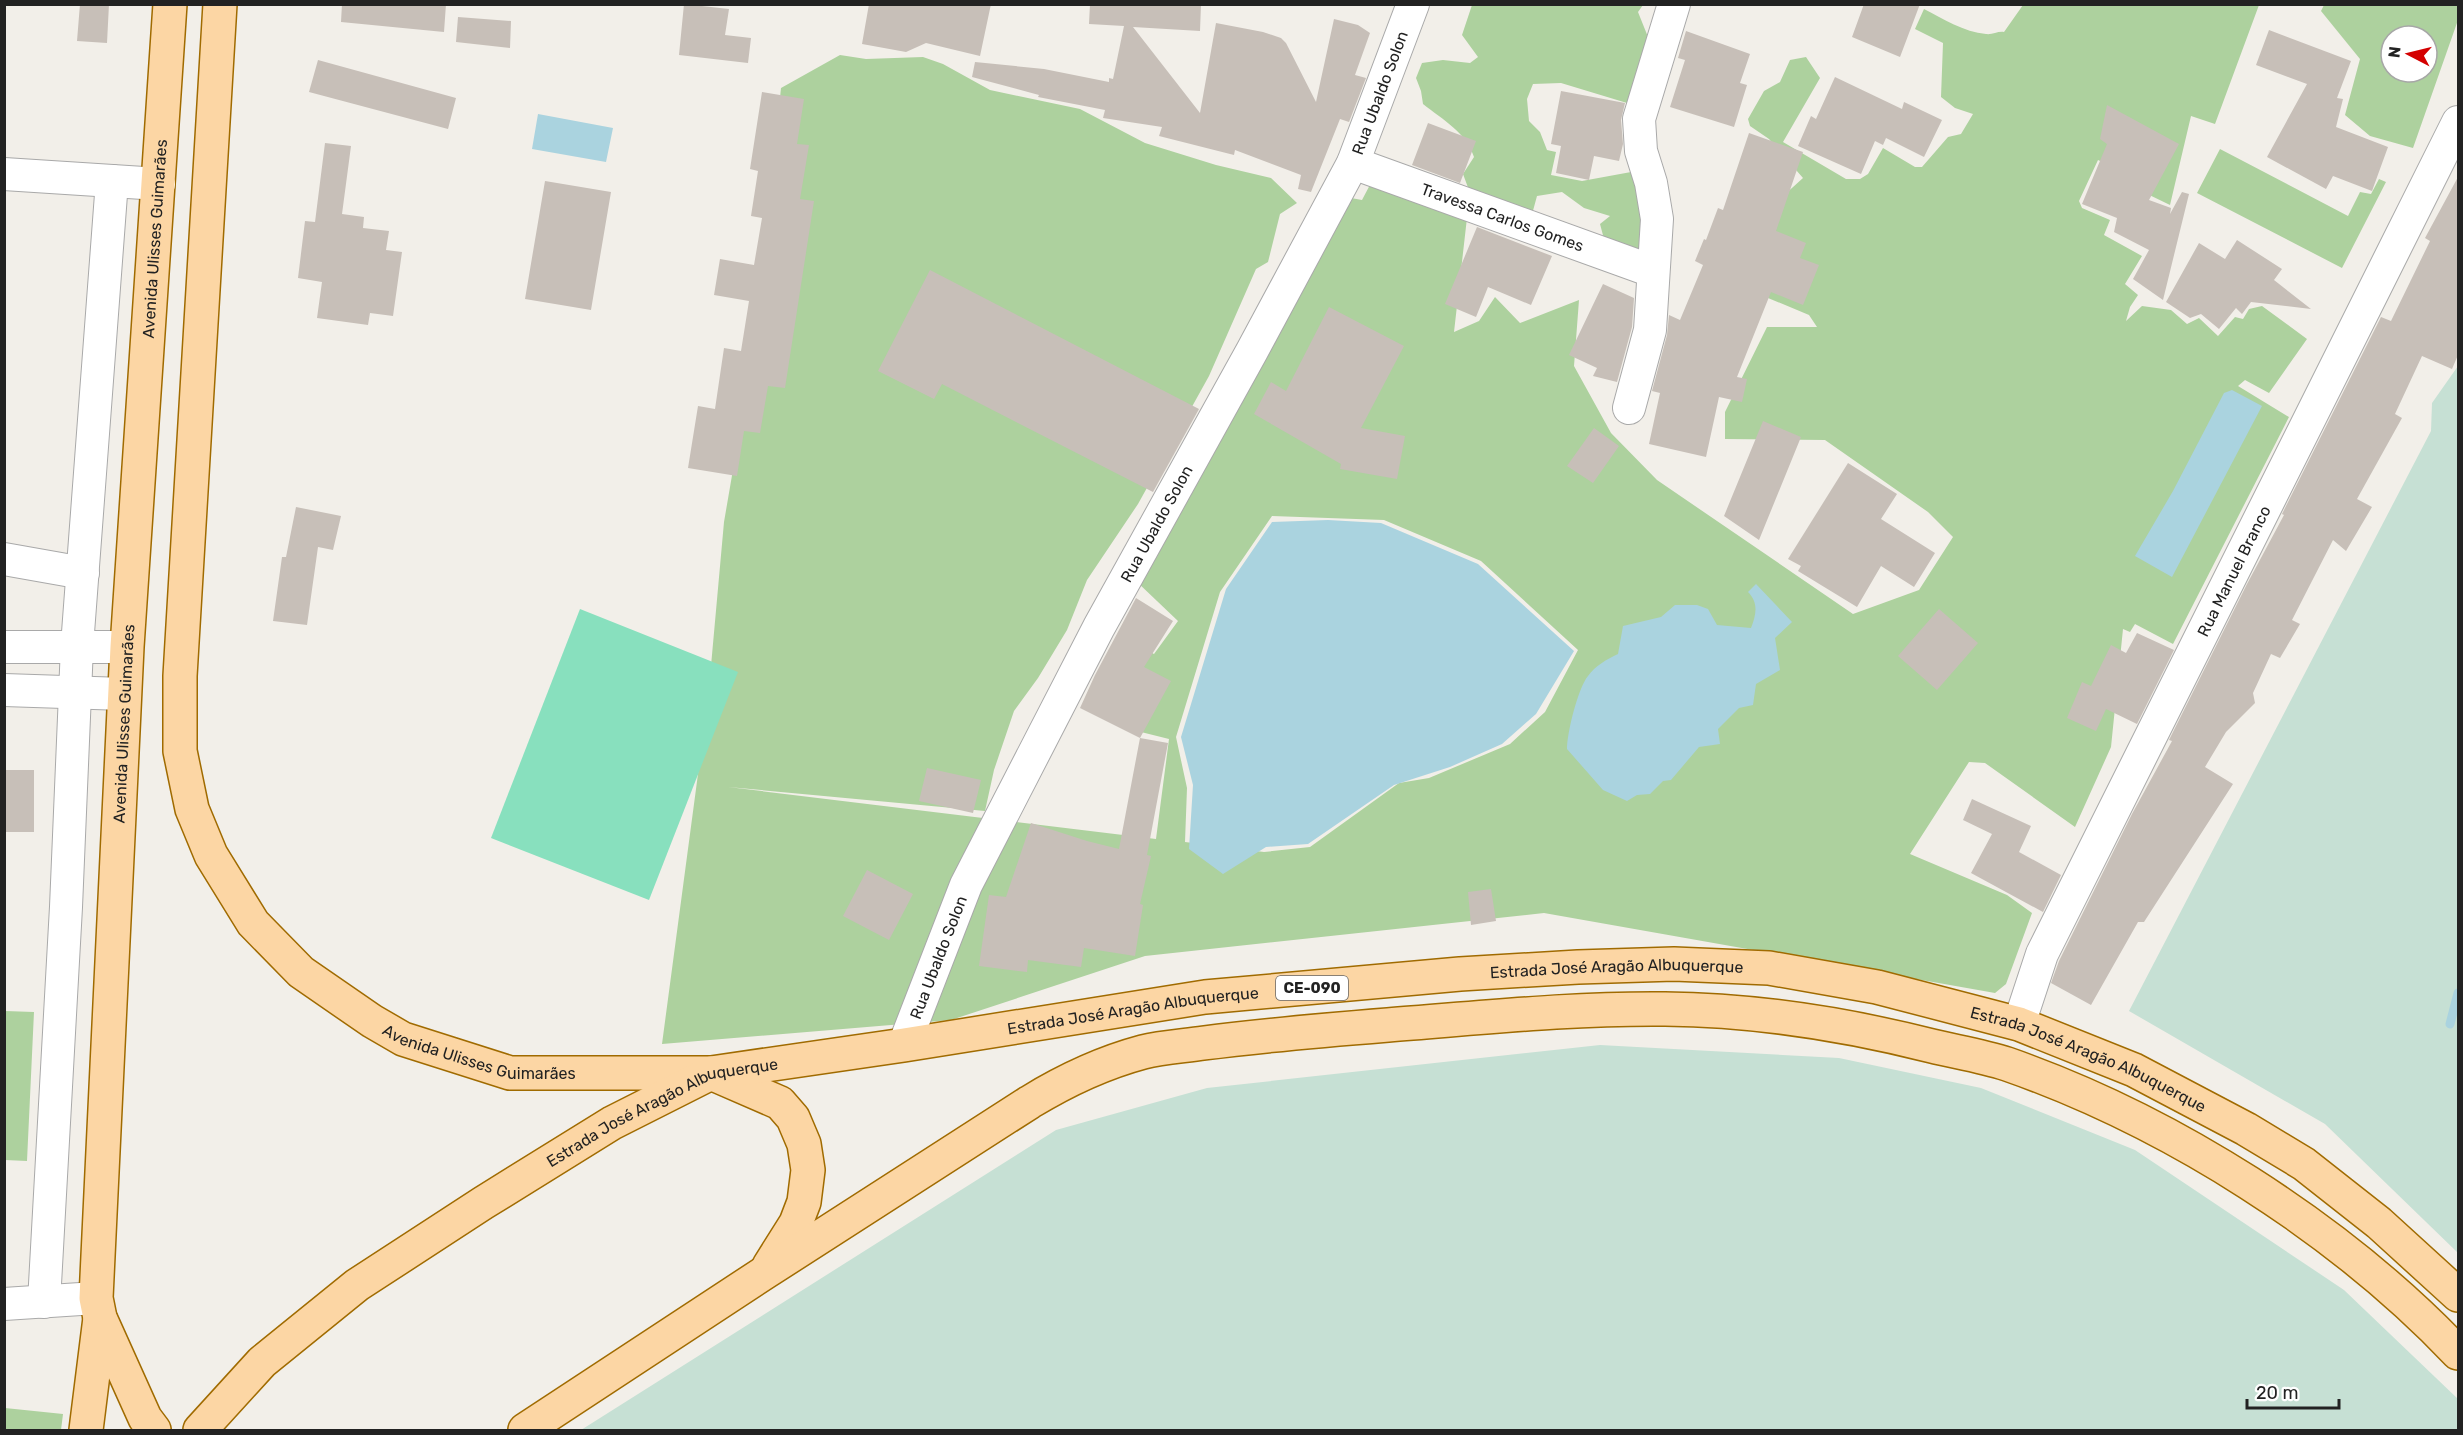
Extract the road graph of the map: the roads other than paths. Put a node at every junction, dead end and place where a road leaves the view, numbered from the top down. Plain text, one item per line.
1 (170, 4) edge
2 (220, 4) edge
3 (1413, 4) edge
4 (1674, 4) edge
5 (2458, 122) edge
6 (1353, 163) junction
7 (4, 174) edge
8 (112, 181) junction
9 (159, 184) junction
10 (1652, 271) junction
11 (1629, 408) dead end
12 (141, 459) junction
13 (193, 463) junction
14 (4, 559) edge
15 (83, 573) junction
16 (77, 646) junction
17 (4, 647) edge
18 (127, 648) junction
19 (4, 690) edge
20 (74, 692) junction
21 (124, 694) junction
22 (2019, 1024) junction
23 (904, 1045) junction
24 (711, 1073) junction
25 (764, 1273) junction
26 (2458, 1295) edge
27 (44, 1302) junction
28 (4, 1304) edge
29 (98, 1308) junction
30 (2458, 1353) edge
31 (86, 1431) edge
32 (154, 1431) edge
33 (200, 1431) edge
34 (525, 1431) edge

1 - 9 main road, Avenida Ulisses Guimarães
2 - 13 main road, Avenida Ulisses Guimarães
3 - 6 street, Rua Ubaldo Solon
4 - 10 street
5 - 22 street, Rua Manuel Branco
6 - 10 street, Travessa Carlos Gomes
6 - 23 street, Rua Ubaldo Solon
7 - 8 street
8 - 9 street
8 - 15 street
9 - 12 main road, Avenida Ulisses Guimarães
10 - 11 street
12 - 13 main road
12 - 18 main road, Avenida Ulisses Guimarães
13 - 24 main road, Avenida Ulisses Guimarães
14 - 15 street
15 - 16 street
16 - 17 street
16 - 18 street
16 - 20 street
18 - 21 main road, Avenida Ulisses Guimarães
19 - 20 street
20 - 21 street
20 - 27 street
21 - 29 main road, Avenida Ulisses Guimarães
22 - 23 main road, Estrada José Aragão Albuquerque / CE-090
22 - 26 main road, Estrada José Aragão Albuquerque / CE-090
23 - 24 main road, Estrada José Aragão Albuquerque / CE-090
24 - 25 main road
24 - 33 main road, Estrada José Aragão Albuquerque / CE-090
25 - 30 main road, Estrada José Aragão Albuquerque
25 - 34 main road, Estrada José Aragão Albuquerque
27 - 28 street
27 - 29 street
29 - 31 main road
29 - 32 main road, Avenida Ulisses Guimarães

